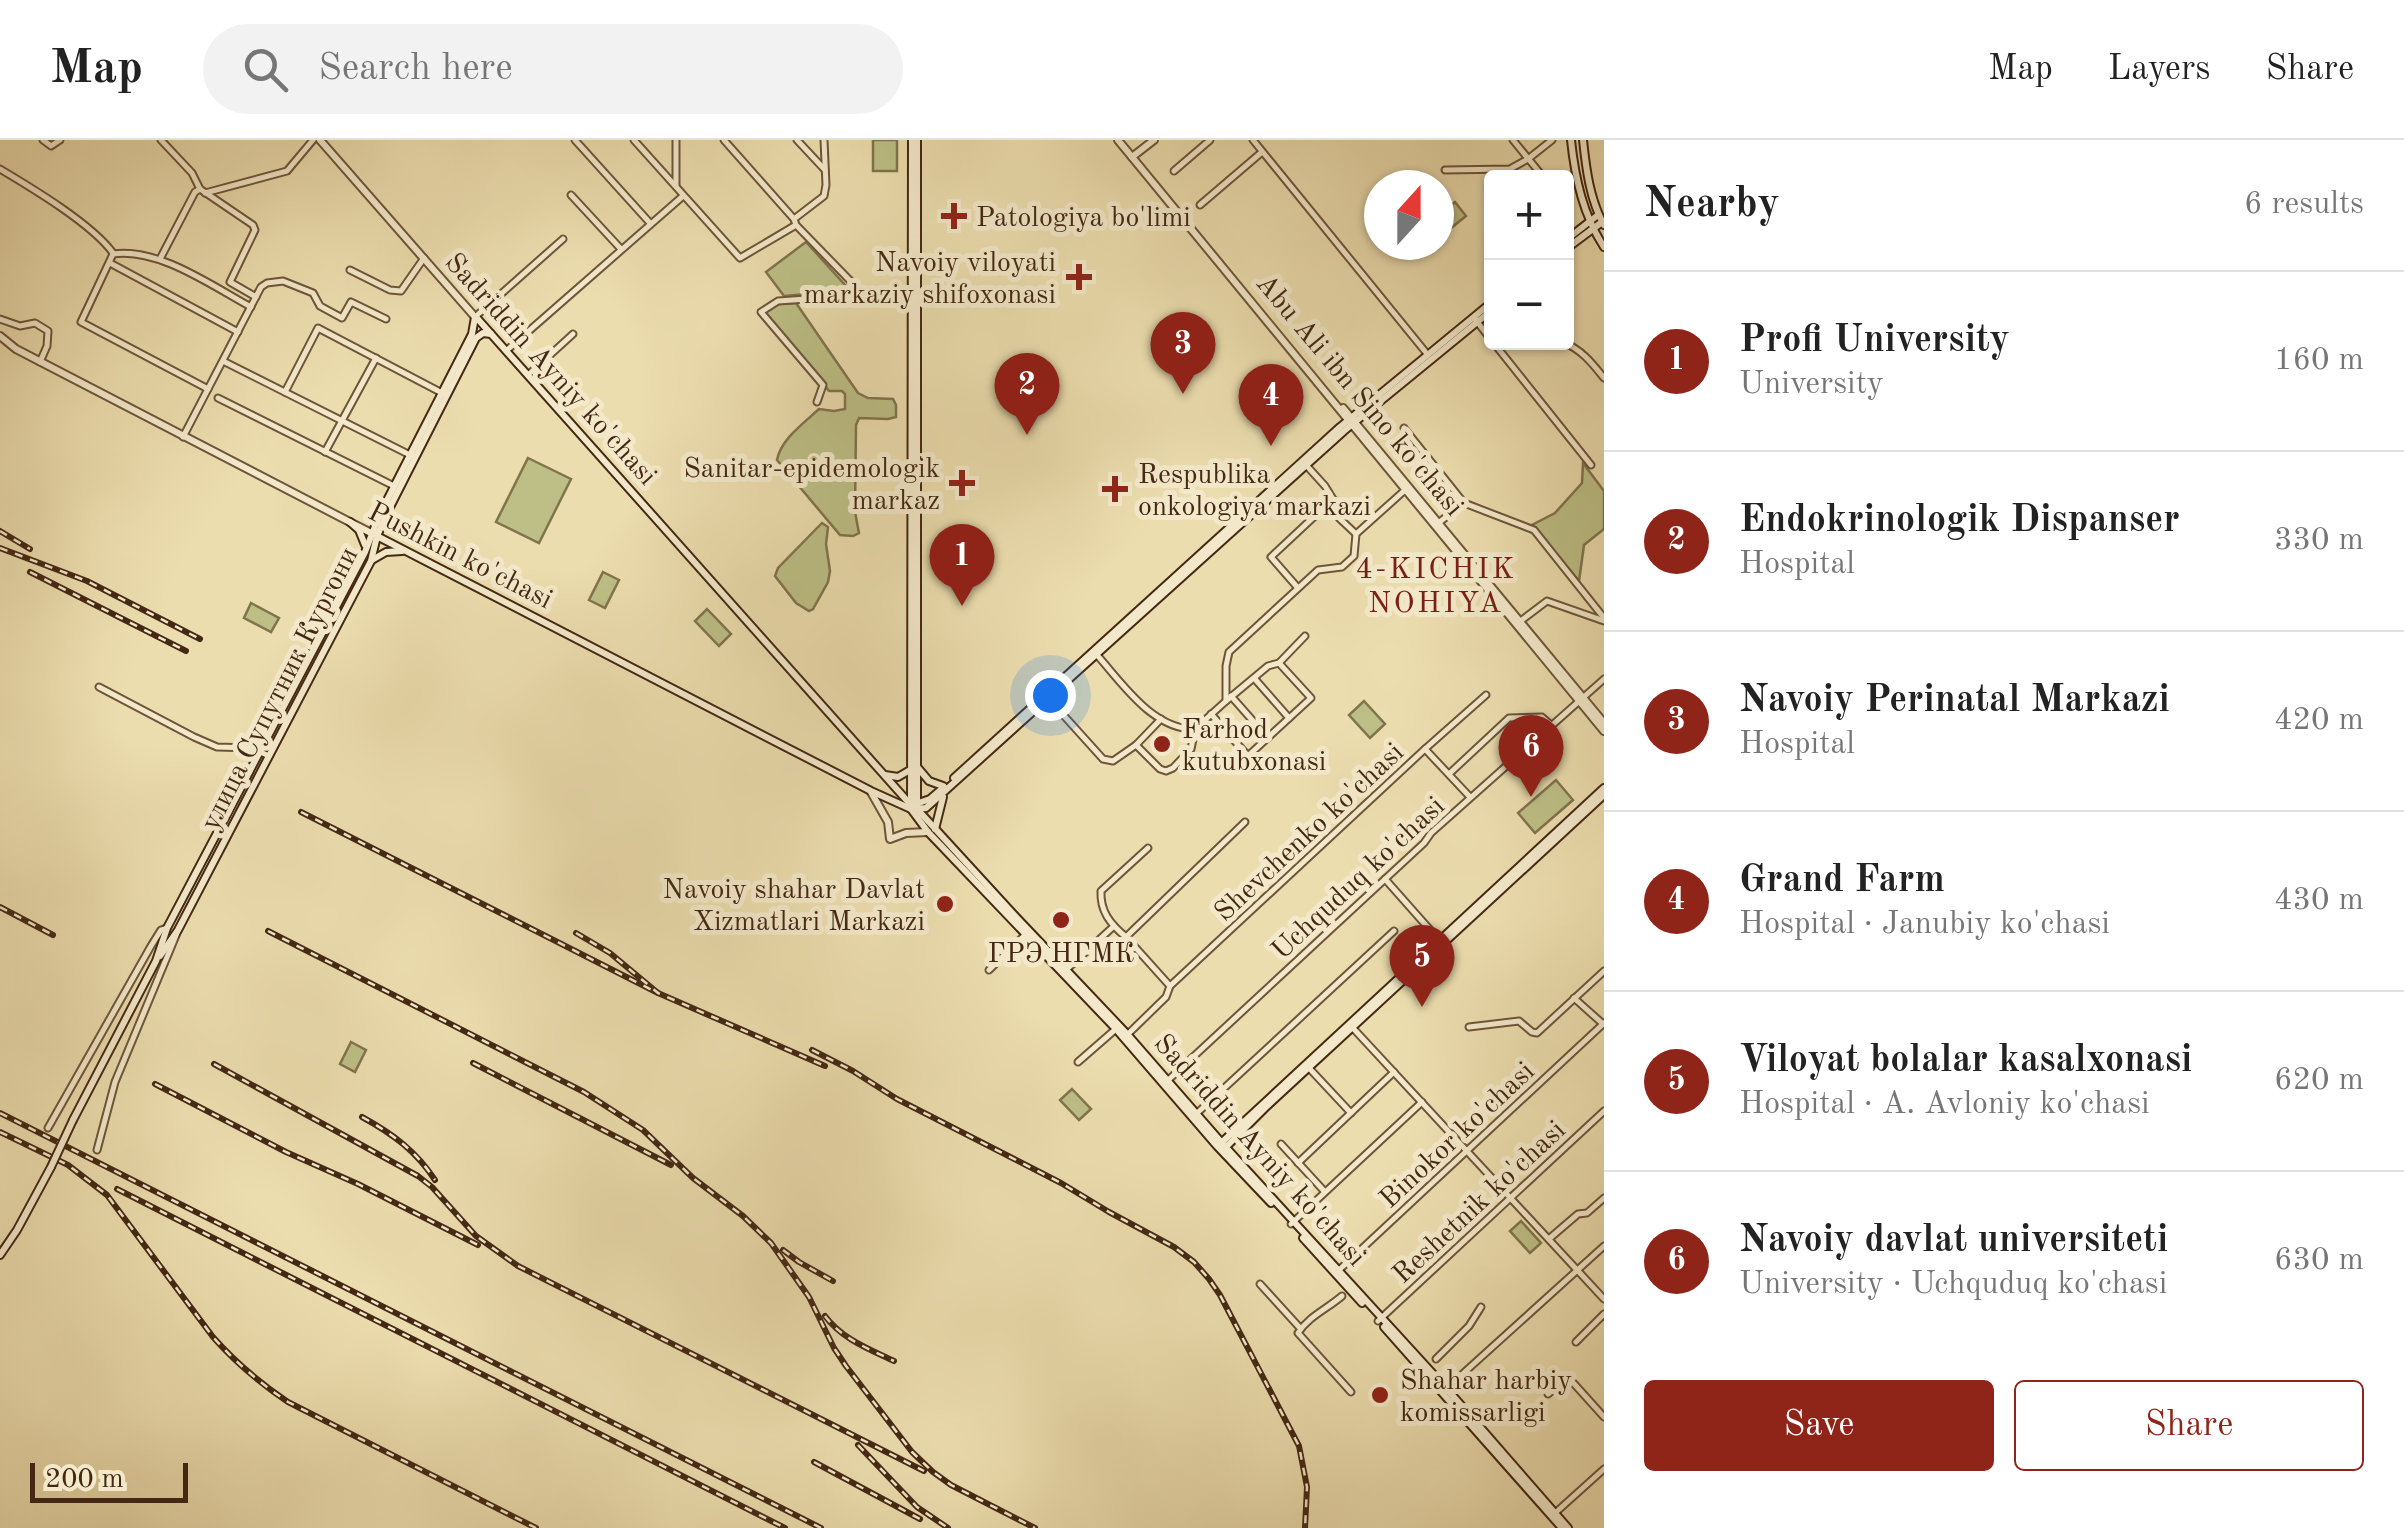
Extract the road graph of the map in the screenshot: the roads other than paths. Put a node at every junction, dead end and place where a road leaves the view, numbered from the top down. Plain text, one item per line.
1 (44, 140) edge
2 (60, 140) edge
3 (162, 140) edge
4 (316, 140) edge
5 (574, 140) edge
6 (634, 140) edge
7 (676, 140) edge
8 (724, 140) edge
9 (797, 140) edge
10 (824, 140) edge
11 (914, 140) edge
12 (1121, 140) edge
13 (1154, 140) edge
14 (1210, 140) edge
15 (1253, 140) edge
16 (1513, 140) edge
17 (1552, 140) edge
18 (1572, 140) edge
19 (1582, 140) edge
20 (1262, 152) junction
21 (1134, 156) junction
22 (1528, 159) junction
23 (0, 168) edge
24 (825, 170) junction
25 (1446, 170) dead end
26 (1537, 170) edge
27 (1174, 171) dead end
28 (676, 185) junction
29 (203, 191) junction
30 (571, 195) dead end
31 (682, 196) junction
32 (1200, 205) dead end
33 (1601, 221) edge
34 (795, 222) junction
35 (650, 223) junction
36 (1591, 224) junction
37 (1574, 235) edge
38 (563, 239) dead end
39 (1574, 241) edge
40 (1604, 247) edge
41 (620, 248) junction
42 (113, 254) junction
43 (424, 258) junction
44 (160, 259) junction
45 (110, 263) junction
46 (350, 270) dead end
47 (230, 282) junction
48 (914, 291) junction
49 (224, 292) junction
50 (864, 294) junction
51 (256, 297) junction
52 (251, 306) junction
53 (1484, 310) edge
54 (1484, 311) edge
55 (475, 317) junction
56 (1473, 317) junction
57 (0, 319) edge
58 (386, 319) dead end
59 (1484, 331) edge
60 (238, 332) junction
61 (491, 334) junction
62 (573, 334) dead end
63 (0, 336) edge
64 (474, 336) junction
65 (1574, 347) edge
66 (506, 350) junction
67 (1498, 350) edge
68 (1428, 355) junction
69 (376, 358) junction
70 (223, 361) junction
71 (40, 362) junction
72 (528, 375) junction
73 (1604, 378) edge
74 (208, 389) junction
75 (285, 392) junction
76 (444, 394) junction
77 (218, 398) dead end
78 (818, 402) dead end
79 (342, 420) junction
80 (1351, 421) junction
81 (1404, 428) dead end
82 (184, 437) junction
83 (324, 453) junction
84 (413, 456) junction
85 (1304, 463) junction
86 (1591, 465) dead end
87 (397, 487) junction
88 (1404, 490) junction
89 (1333, 499) junction
90 (1464, 502) junction
91 (350, 522) junction
92 (1436, 524) junction
93 (374, 534) junction
94 (1356, 534) junction
95 (407, 551) junction
96 (364, 552) junction
97 (371, 561) junction
98 (1298, 588) junction
99 (1604, 620) edge
100 (1518, 624) junction
101 (1305, 636) dead end
102 (1095, 653) junction
103 (1279, 663) junction
104 (1254, 678) junction
105 (1604, 679) edge
106 (99, 687) dead end
107 (1486, 695) dead end
108 (1047, 696) junction
109 (1229, 698) junction
110 (1580, 699) junction
111 (1211, 714) junction
112 (1290, 718) junction
113 (1161, 719) junction
114 (1604, 723) edge
115 (1551, 725) junction
116 (1195, 729) junction
117 (1604, 731) edge
118 (1268, 738) junction
119 (1136, 745) junction
120 (1425, 749) junction
121 (265, 754) junction
122 (1185, 756) junction
123 (1248, 756) junction
124 (914, 767) junction
125 (884, 774) junction
126 (1449, 774) junction
127 (945, 789) junction
128 (870, 791) junction
129 (1604, 792) edge
130 (1470, 798) junction
131 (912, 805) junction
132 (1244, 822) dead end
133 (931, 831) junction
134 (1148, 848) dead end
135 (1386, 879) junction
136 (1114, 926) junction
137 (167, 928) junction
138 (178, 930) junction
139 (1394, 931) dead end
140 (1028, 932) junction
141 (1126, 937) junction
142 (1439, 940) junction
143 (156, 961) junction
144 (989, 970) dead end
145 (1604, 971) edge
146 (1064, 972) junction
147 (1170, 986) junction
148 (1574, 998) junction
149 (1604, 1024) edge
150 (1350, 1026) junction
151 (1117, 1027) junction
152 (1470, 1027) dead end
153 (1126, 1036) junction
154 (1078, 1062) dead end
155 (1309, 1068) junction
156 (1394, 1072) junction
157 (1166, 1082) junction
158 (1422, 1102) junction
159 (1604, 1111) edge
160 (1350, 1113) junction
161 (1195, 1115) junction
162 (48, 1128) dead end
163 (1209, 1128) junction
164 (1237, 1132) junction
165 (1281, 1144) dead end
166 (1222, 1146) junction
167 (97, 1150) dead end
168 (1468, 1150) junction
169 (1238, 1161) junction
170 (1298, 1163) junction
171 (1325, 1192) junction
172 (1511, 1198) junction
173 (1604, 1198) edge
174 (1292, 1222) junction
175 (1550, 1238) junction
176 (1604, 1246) edge
177 (0, 1255) edge
178 (1578, 1270) junction
179 (1337, 1272) junction
180 (1260, 1284) dead end
181 (1342, 1296) dead end
182 (1604, 1299) edge
183 (1481, 1308) dead end
184 (1604, 1314) edge
185 (1380, 1320) junction
186 (1300, 1328) junction
187 (1576, 1342) dead end
188 (1436, 1360) dead end
189 (1444, 1390) junction
190 (1351, 1392) dead end
191 (1548, 1394) dead end
192 (1604, 1418) edge
193 (1604, 1469) edge
194 (1554, 1515) junction
195 (1565, 1528) edge

1 - 2 street
3 - 29 street
4 - 29 street
4 - 43 main road, Sadriddin Ayniy ko'chasi
5 - 35 street
6 - 28 street
7 - 28 street
8 - 34 street
9 - 24 street
10 - 24 street
11 - 48 main road
12 - 21 main road, Abu Ali ibn Sino ko'chasi
13 - 21 main road
14 - 27 street
15 - 20 street
16 - 22 street
17 - 22 street
18 - 36 main road
19 - 33 main road
20 - 32 street
20 - 68 street
21 - 80 main road, Abu Ali ibn Sino ko'chasi
22 - 25 street
22 - 26 street
23 - 42 street
24 - 34 street
28 - 31 street
29 - 44 street
29 - 47 street
30 - 41 street
31 - 34 street
31 - 35 street
33 - 36 main road
34 - 50 street
35 - 41 street
36 - 37 main road
36 - 39 main road
36 - 40 main road
38 - 55 street
41 - 66 street
42 - 44 street
42 - 45 street
43 - 46 street
43 - 55 main road, Sadriddin Ayniy ko'chasi
44 - 49 street
45 - 60 street
45 - 74 street
47 - 49 street
47 - 51 street
48 - 50 street
48 - 124 main road
49 - 52 street
50 - 78 street
51 - 52 street
51 - 58 street
52 - 60 street
53 - 56 main road
54 - 80 main road
55 - 61 main road, Sadriddin Ayniy ko'chasi
55 - 64 main road
56 - 59 street
56 - 68 main road
57 - 71 street
60 - 70 street
61 - 64 main road
61 - 66 main road, Sadriddin Ayniy ko'chasi
62 - 72 street
63 - 71 main road, Pushkin ko'chasi
64 - 76 main road
65 - 73 street
66 - 72 main road, Sadriddin Ayniy ko'chasi
67 - 86 street
68 - 80 main road
69 - 75 street
69 - 76 street
69 - 79 street
70 - 74 street
70 - 75 street
71 - 82 main road, Pushkin ko'chasi
72 - 125 main road, Sadriddin Ayniy ko'chasi
74 - 82 street
75 - 79 street
76 - 84 main road
77 - 83 street, Pushkin ko'chasi
79 - 83 street
79 - 84 street
80 - 85 main road
80 - 88 main road, Abu Ali ibn Sino ko'chasi
80 - 92 main road, Abu Ali ibn Sino ko'chasi
81 - 90 street
82 - 91 main road, Pushkin ko'chasi
83 - 87 street, Pushkin ko'chasi
84 - 87 main road
85 - 89 street
85 - 102 main road
87 - 93 main road
88 - 92 main road, Abu Ali ibn Sino ko'chasi
88 - 94 street
89 - 94 street
89 - 98 street
90 - 92 street
90 - 99 street
91 - 93 main road, Pushkin ko'chasi
91 - 96 main road
92 - 100 main road, Abu Ali ibn Sino ko'chasi
93 - 95 main road, Pushkin ko'chasi
93 - 96 main road
93 - 97 main road, улица Супутник Кургони
94 - 98 street
95 - 97 main road
95 - 128 main road, Pushkin ko'chasi
96 - 121 main road
97 - 121 main road, улица Супутник Кургони
98 - 109 street
99 - 100 street
100 - 110 main road, Abu Ali ibn Sino ko'chasi
101 - 103 street
102 - 108 main road
102 - 113 street
103 - 104 street
103 - 112 street
104 - 109 street
104 - 112 street
105 - 110 street, Uchquduq ko'chasi
106 - 121 street
107 - 120 street
108 - 119 street
108 - 127 main road
109 - 111 street
109 - 118 street
110 - 114 main road, Abu Ali ibn Sino ko'chasi
110 - 115 street, Uchquduq ko'chasi
110 - 117 main road, Abu Ali ibn Sino ko'chasi
111 - 116 street
111 - 123 street
112 - 118 street
113 - 116 street
113 - 119 street
115 - 126 street
115 - 130 street, Uchquduq ko'chasi
116 - 122 street
118 - 123 street
119 - 122 street
120 - 126 street, Shevchenko ko'chasi
120 - 147 street, Shevchenko ko'chasi
121 - 137 main road
121 - 138 main road, улица Супутник Кургони
122 - 123 street
124 - 125 main road
124 - 127 main road
124 - 131 main road
125 - 131 main road, Sadriddin Ayniy ko'chasi
126 - 130 street, Shevchenko ko'chasi
127 - 131 main road
127 - 133 main road
128 - 131 main road, Pushkin ko'chasi
128 - 133 main road
129 - 142 main road
129 - 150 main road
130 - 135 street, Uchquduq ko'chasi
131 - 133 main road, Sadriddin Ayniy ko'chasi
132 - 141 street, Shevchenko ko'chasi
133 - 140 main road, Sadriddin Ayniy ko'chasi
134 - 136 street
135 - 142 street
135 - 157 street, Uchquduq ko'chasi
136 - 141 street
136 - 146 street
137 - 143 main road
137 - 162 street
138 - 143 main road, улица Супутник Кургони
138 - 167 street
139 - 161 street
140 - 144 street
140 - 146 main road, Sadriddin Ayniy ko'chasi
141 - 147 street
142 - 150 main road
143 - 177 main road, bridge
145 - 148 street
146 - 151 main road, Sadriddin Ayniy ko'chasi
147 - 153 street, Shevchenko ko'chasi
148 - 149 street
148 - 152 street
149 - 168 street, Binokor ko'chasi
150 - 155 main road
150 - 156 street
150 - 164 main road
151 - 153 main road, Sadriddin Ayniy ko'chasi
151 - 154 street
153 - 157 main road, Sadriddin Ayniy ko'chasi
155 - 160 street
155 - 164 main road
156 - 158 street
156 - 160 street
157 - 161 main road, Sadriddin Ayniy ko'chasi
158 - 168 street
158 - 171 street
159 - 172 street, Reshetnik ko'chasi
160 - 170 street
161 - 163 main road, Sadriddin Ayniy ko'chasi
161 - 166 main road, Sadriddin Ayniy ko'chasi
163 - 164 main road
163 - 166 main road, Sadriddin Ayniy ko'chasi
164 - 166 main road
164 - 169 main road
165 - 170 street
166 - 169 main road, Sadriddin Ayniy ko'chasi
166 - 174 main road, Sadriddin Ayniy ko'chasi
168 - 172 street
168 - 179 street, Binokor ko'chasi
169 - 174 main road, Sadriddin Ayniy ko'chasi
170 - 171 street
171 - 174 street
172 - 175 street
172 - 185 street, Reshetnik ko'chasi
173 - 175 street
174 - 179 main road, Sadriddin Ayniy ko'chasi
175 - 178 street
176 - 178 street
178 - 182 street
178 - 189 street
179 - 185 main road, Sadriddin Ayniy ko'chasi
180 - 186 street
181 - 186 street
183 - 188 street
184 - 187 street
185 - 189 main road, Sadriddin Ayniy ko'chasi
186 - 190 street
189 - 194 main road, Sadriddin Ayniy ko'chasi
191 - 192 street
193 - 194 street
194 - 195 main road, Sadriddin Ayniy ko'chasi

